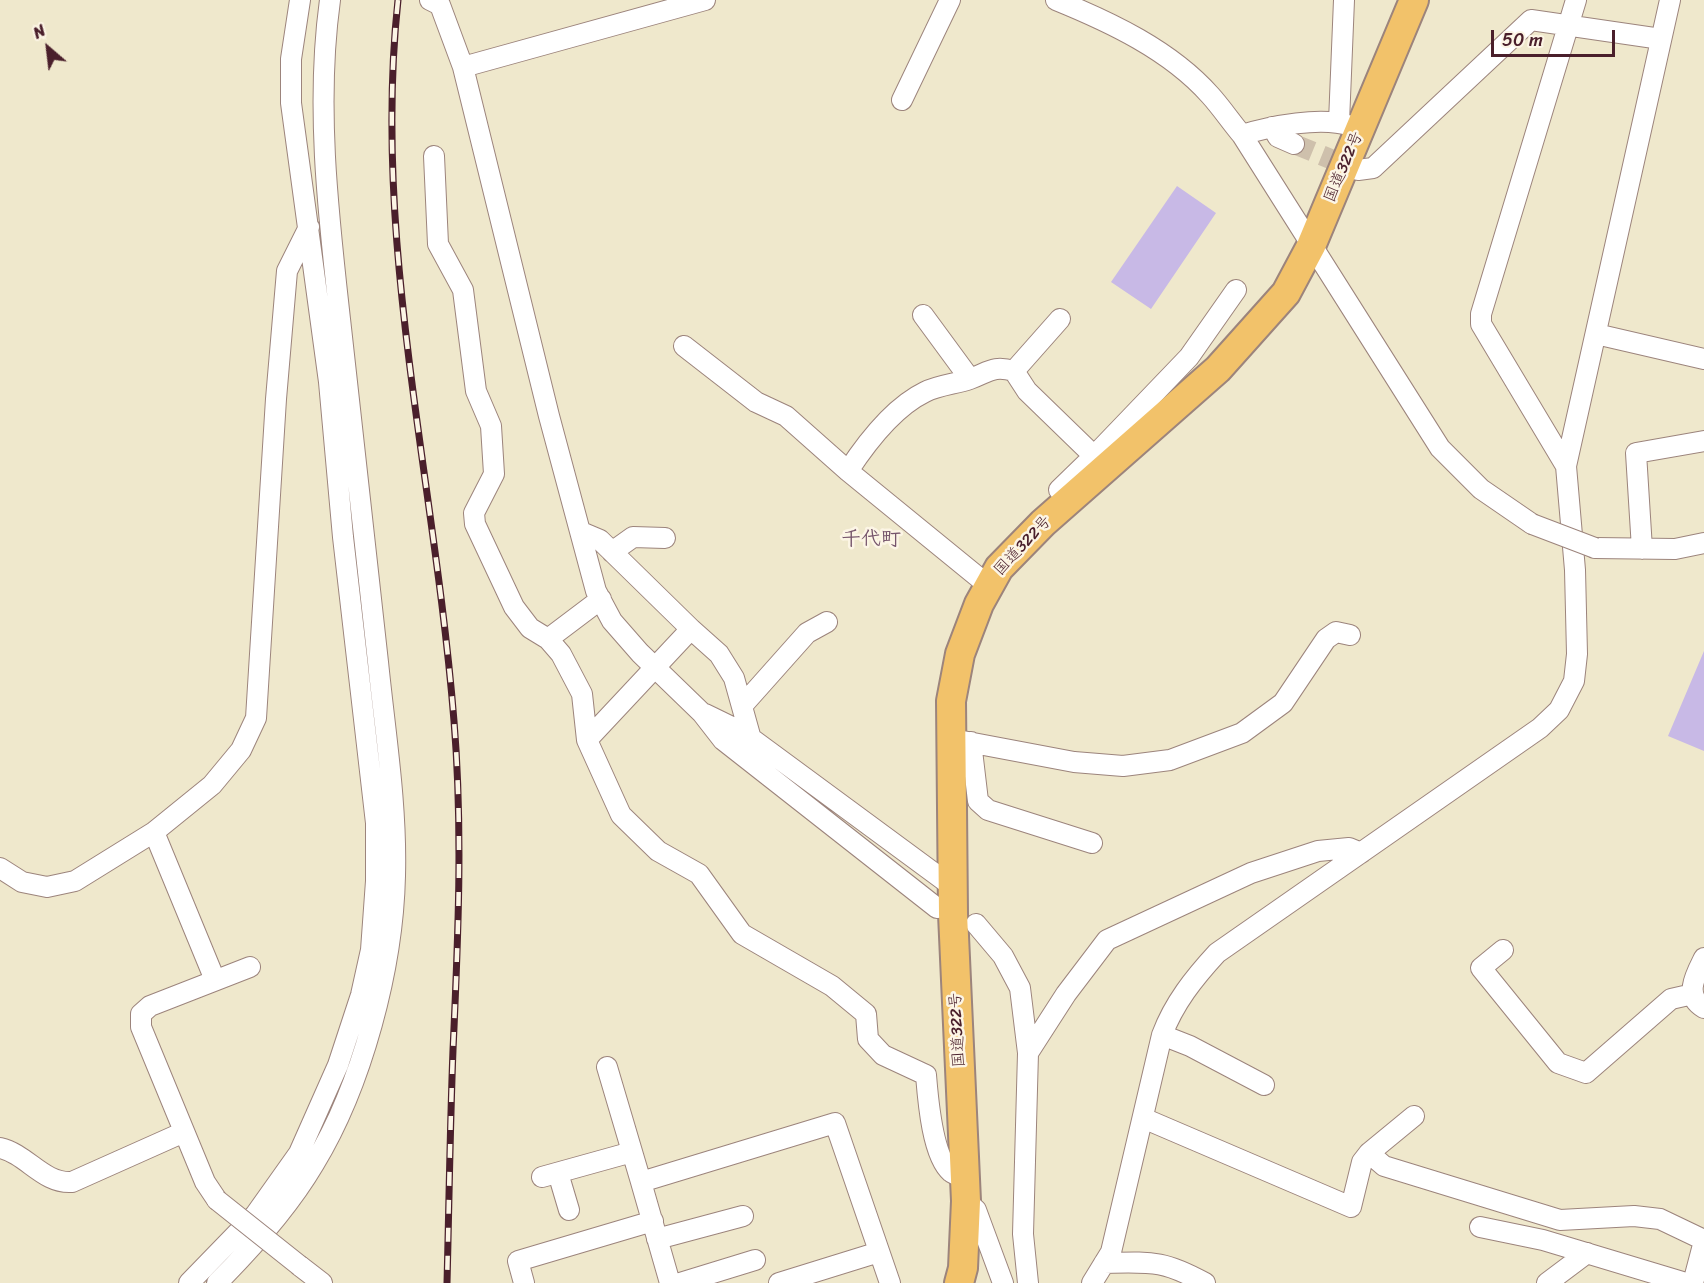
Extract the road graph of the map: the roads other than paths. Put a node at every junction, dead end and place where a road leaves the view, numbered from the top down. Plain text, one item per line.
1 (300, 0) edge
2 (330, 0) edge
3 (430, 0) edge
4 (705, 0) edge
5 (950, 0) edge
6 (1056, 0) edge
7 (1344, 0) edge
8 (1414, 0) edge
9 (1576, 0) edge
10 (1670, 0) edge
11 (1568, 25) junction
12 (1661, 39) junction
13 (463, 67) junction
14 (902, 100) dead end
15 (1350, 125) junction
16 (1272, 127) junction
17 (1242, 135) junction
18 (1294, 144) tunnel mouth
19 (434, 156) dead end
20 (1358, 170) dead end
21 (309, 226) junction
22 (1311, 246) junction
23 (325, 271) junction
24 (286, 287) junction
25 (1236, 290) dead end
26 (923, 315) dead end
27 (1060, 319) dead end
28 (1596, 334) junction
29 (684, 346) dead end
30 (1704, 359) edge
31 (1014, 371) junction
32 (970, 379) junction
33 (1704, 441) edge
34 (1094, 456) junction
35 (1566, 465) junction
36 (848, 471) junction
37 (1069, 500) junction
38 (581, 532) junction
39 (665, 538) dead end
40 (1704, 543) edge
41 (1642, 549) junction
42 (612, 552) junction
43 (989, 586) junction
44 (601, 599) junction
45 (827, 622) dead end
46 (691, 629) junction
47 (1350, 635) dead end
48 (548, 639) junction
49 (655, 668) junction
50 (742, 706) junction
51 (702, 713) junction
52 (385, 729) junction
53 (365, 735) junction
54 (751, 739) junction
55 (588, 740) junction
56 (961, 741) junction
57 (154, 832) junction
58 (1092, 843) dead end
59 (1362, 853) junction
60 (0, 868) edge
61 (945, 897) junction
62 (976, 924) dead end
63 (1503, 950) dead end
64 (1704, 958) edge
65 (250, 967) dead end
66 (215, 980) junction
67 (1698, 1001) edge
68 (1162, 1035) junction
69 (1028, 1053) junction
70 (607, 1066) dead end
71 (1264, 1085) dead end
72 (1414, 1116) dead end
73 (1143, 1118) junction
74 (184, 1132) junction
75 (0, 1148) edge
76 (632, 1152) junction
77 (1369, 1153) junction
78 (642, 1182) junction
79 (965, 1189) junction
80 (569, 1210) dead end
81 (742, 1216) dead end
82 (1480, 1227) dead end
83 (655, 1230) junction
84 (1704, 1241) edge
85 (879, 1252) junction
86 (1587, 1253) junction
87 (755, 1260) dead end
88 (1104, 1263) junction
89 (189, 1283) edge
90 (216, 1283) edge
91 (322, 1283) edge
92 (524, 1283) edge
93 (670, 1283) edge
94 (680, 1283) edge
95 (779, 1283) edge
96 (890, 1283) edge
97 (959, 1283) edge
98 (1003, 1283) edge
99 (1028, 1283) edge
100 (1092, 1283) edge
101 (1205, 1283) edge
102 (1547, 1283) edge
103 (1686, 1283) edge
104 (1693, 1283) edge

1 - 21 street
2 - 23 street
3 - 13 street
4 - 13 street
5 - 14 street
6 - 17 street
7 - 15 street
8 - 15 highway, 国道322号
9 - 11 street
10 - 12 street
11 - 12 street
11 - 20 street
11 - 35 street
12 - 28 street
13 - 38 street
15 - 16 street
15 - 22 highway, 国道322号
16 - 17 street
16 - 18 street
17 - 22 street
19 - 48 street
21 - 23 street
21 - 24 street
22 - 37 highway, 国道322号
22 - 41 street, bridge
23 - 24 street
23 - 52 street
23 - 53 street
24 - 57 street
25 - 34 street
26 - 32 street
27 - 31 street
28 - 30 street
28 - 35 street
29 - 36 street
31 - 32 street
31 - 34 street
32 - 36 street
33 - 41 street
34 - 37 street
35 - 59 street
36 - 43 street
37 - 43 highway, 国道322号
38 - 42 street
38 - 44 street
39 - 42 street
40 - 41 street
42 - 46 street
43 - 56 highway, 国道322号
44 - 48 street
44 - 49 street
45 - 50 street
46 - 49 street
46 - 50 street
47 - 56 street
48 - 55 street
49 - 51 street
49 - 55 street
50 - 54 street
51 - 54 street
51 - 61 street
52 - 53 street
52 - 90 street
53 - 89 street
54 - 61 street
55 - 79 street
56 - 58 street
56 - 61 highway, 国道322号
57 - 60 street
57 - 66 street
59 - 68 street
59 - 69 street
61 - 79 highway, 国道322号
62 - 69 street
63 - 67 street
64 - 67 street
65 - 66 street
66 - 74 street
68 - 71 street
68 - 73 street
69 - 99 street
70 - 76 street
72 - 77 street
73 - 77 street
73 - 88 street
74 - 75 street
74 - 91 street, bridge
76 - 78 street
76 - 80 street
77 - 84 street
78 - 83 street
78 - 85 street
79 - 97 highway, 国道322号
79 - 98 street
81 - 83 street
82 - 86 street
83 - 92 street
83 - 93 street
84 - 104 street
85 - 95 street
85 - 96 street
86 - 102 street
86 - 103 street
87 - 94 street
88 - 100 street
88 - 101 street

